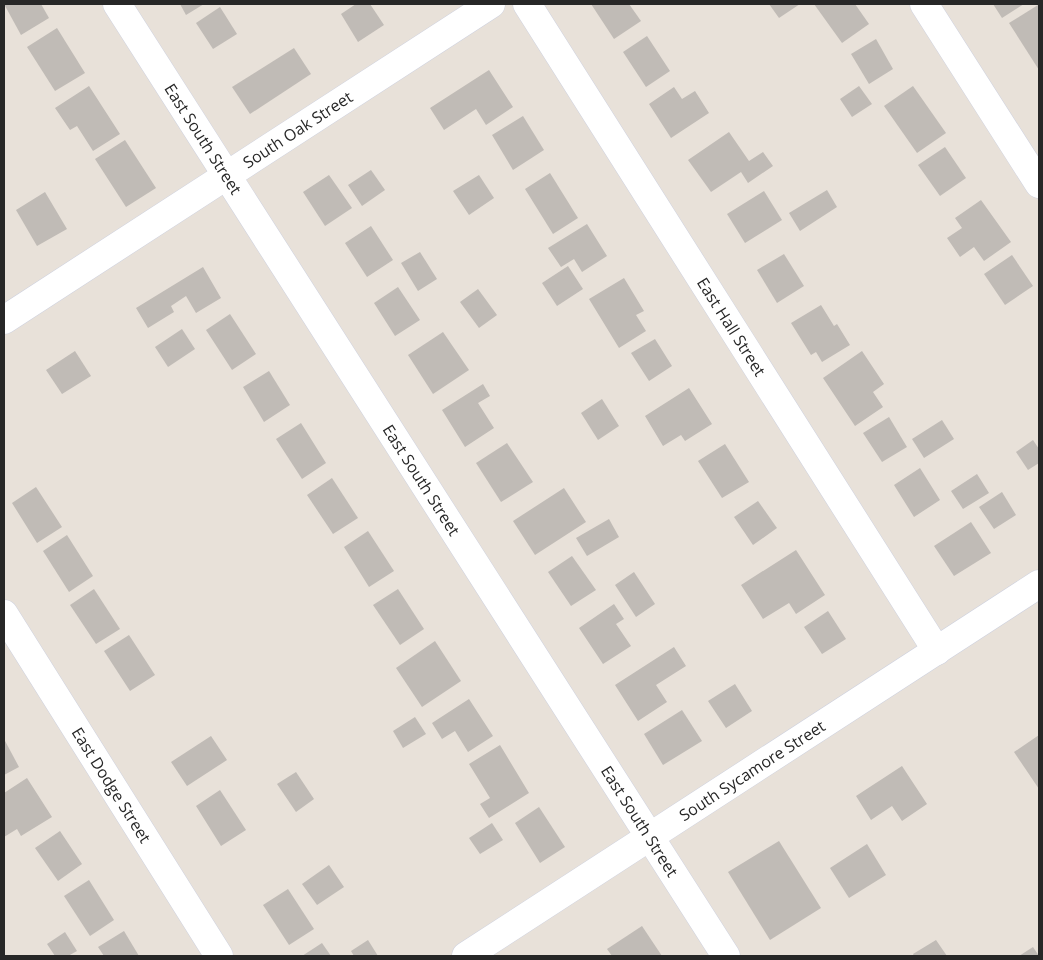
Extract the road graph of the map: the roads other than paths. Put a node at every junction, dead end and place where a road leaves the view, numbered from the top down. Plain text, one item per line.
1 (117, 4) edge
2 (491, 4) edge
3 (527, 4) edge
4 (924, 4) edge
5 (227, 175) junction
6 (1039, 184) edge
7 (4, 320) edge
8 (1039, 584) edge
9 (4, 614) edge
10 (937, 651) junction
11 (650, 838) junction
12 (219, 956) edge
13 (466, 956) edge
14 (726, 956) edge

1 - 5 street, East South Street
2 - 5 street, South Oak Street
3 - 10 street, East Hall Street
4 - 6 street
5 - 7 street, South Oak Street
5 - 11 street, East South Street
8 - 10 street, South Sycamore Street
9 - 12 street, East Dodge Street
10 - 11 street, South Sycamore Street
11 - 13 street, South Sycamore Street
11 - 14 street, East South Street

